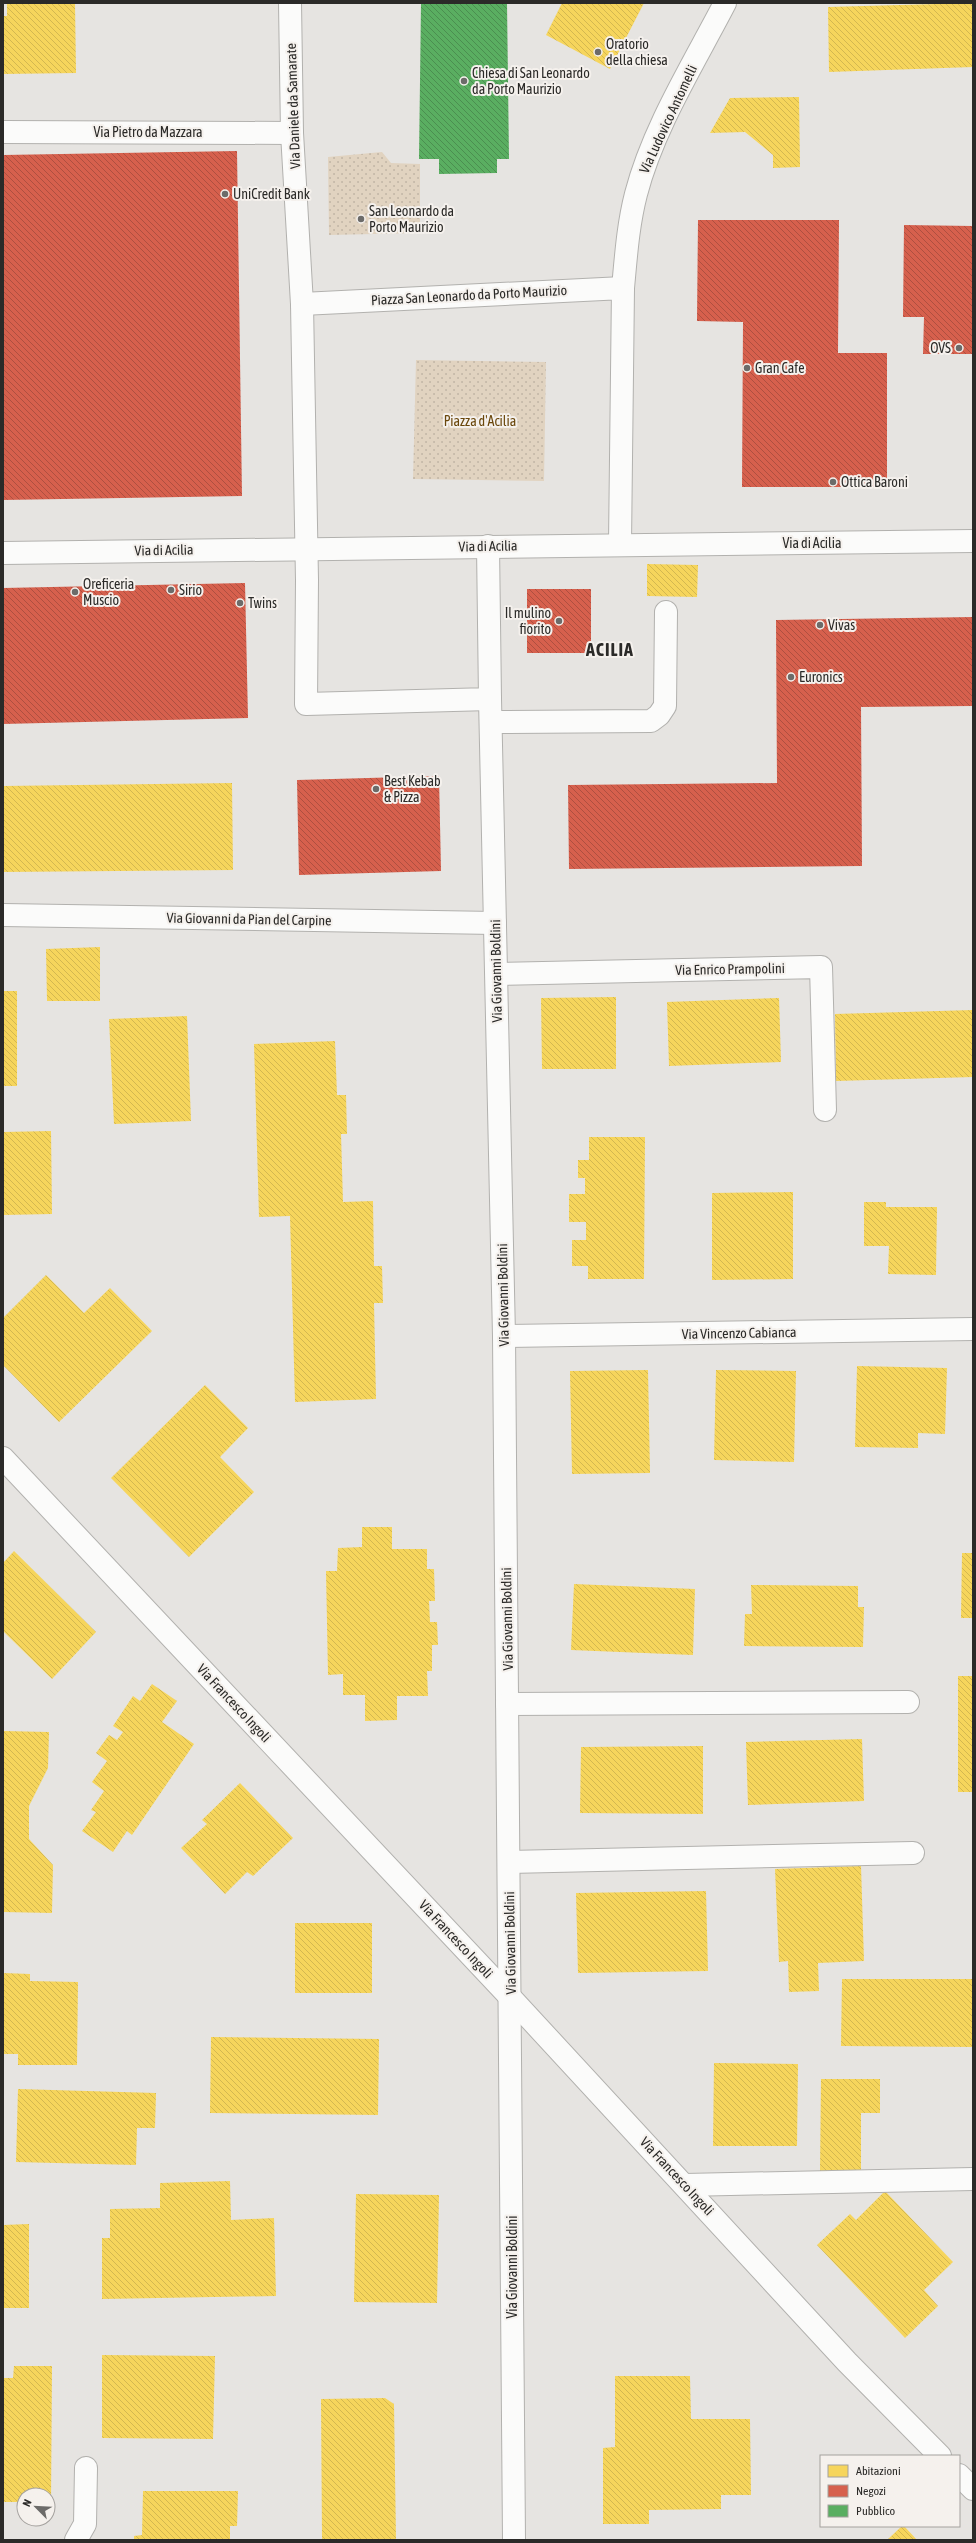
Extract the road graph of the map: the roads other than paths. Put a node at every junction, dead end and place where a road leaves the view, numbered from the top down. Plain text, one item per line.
1 (290, 3) edge
2 (725, 3) edge
3 (3, 132) edge
4 (292, 132) junction
5 (623, 288) junction
6 (302, 304) junction
7 (973, 541) edge
8 (620, 544) junction
9 (488, 546) junction
10 (306, 548) junction
11 (3, 553) edge
12 (666, 612) dead end
13 (490, 699) junction
14 (491, 722) junction
15 (3, 915) edge
16 (495, 923) junction
17 (496, 974) junction
18 (825, 1110) dead end
19 (973, 1330) edge
20 (504, 1336) junction
21 (3, 1458) edge
22 (908, 1702) dead end
23 (507, 1704) junction
24 (913, 1853) dead end
25 (509, 1862) junction
26 (510, 1997) junction
27 (973, 2179) edge
28 (685, 2185) junction
29 (939, 2455) edge
30 (86, 2468) dead end
31 (960, 2476) edge
32 (973, 2489) edge
33 (76, 2540) edge
34 (514, 2540) edge

1 - 4 street, Via Daniele da Samarate
2 - 5 street, Via Ludovico Antomelli
3 - 4 street, Via Pietro da Mazzara
4 - 6 street, Via Daniele da Samarate
5 - 6 street, Piazza San Leonardo da Porto Maurizio
5 - 8 street
6 - 10 street
7 - 8 street, Via di Acilia
8 - 9 street, Via di Acilia
9 - 10 street, Via di Acilia
9 - 13 street, Via Giovanni Boldini
10 - 11 street, Via di Acilia
10 - 13 street
12 - 14 street
13 - 14 street, Via Giovanni Boldini
14 - 16 street, Via Giovanni Boldini
15 - 16 street, Via Giovanni da Pian del Carpine
16 - 17 street, Via Giovanni Boldini
17 - 18 street, Via Enrico Prampolini
17 - 20 street, Via Giovanni Boldini
19 - 20 street, Via Vincenzo Cabianca
20 - 23 street, Via Giovanni Boldini
21 - 26 street, Via Francesco Ingoli
22 - 23 street
23 - 25 street, Via Giovanni Boldini
24 - 25 street
25 - 26 street, Via Giovanni Boldini
26 - 28 street, Via Francesco Ingoli
26 - 34 street, Via Giovanni Boldini
27 - 28 street
28 - 29 street, Via Francesco Ingoli
30 - 33 street
31 - 32 street

